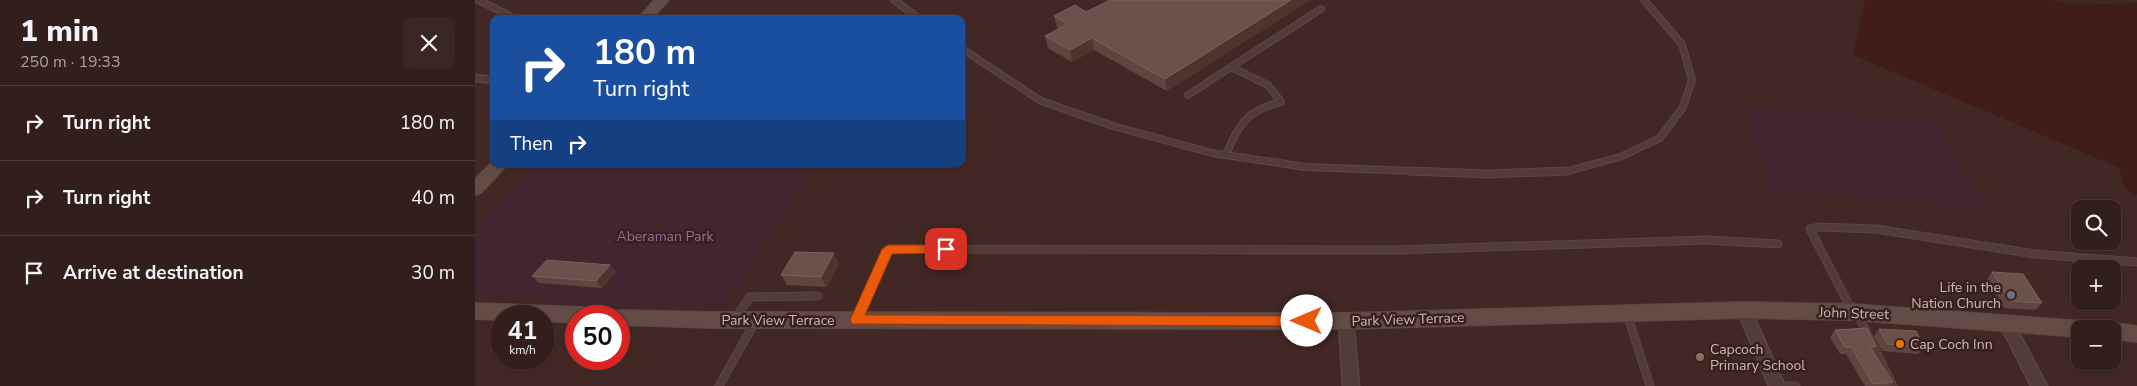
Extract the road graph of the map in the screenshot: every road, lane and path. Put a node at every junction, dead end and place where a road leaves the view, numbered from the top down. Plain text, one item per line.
1 (478, 0) edge
2 (663, 0) edge
3 (894, 0) edge
4 (1644, 0) edge
5 (1321, 9) dead end
6 (508, 15) edge
7 (648, 15) edge
8 (915, 15) edge
9 (965, 51) edge
10 (1231, 67) junction
11 (475, 78) edge
12 (490, 80) edge
13 (1188, 94) dead end
14 (1226, 155) junction
15 (497, 167) edge
16 (475, 189) edge
17 (1778, 244) dead end
18 (2137, 262) edge
19 (818, 296) dead end
20 (1743, 310) junction
21 (475, 311) edge
22 (1854, 312) junction
23 (1626, 313) junction
24 (565, 314) edge
25 (630, 317) edge
26 (733, 320) junction
27 (756, 320) junction
28 (856, 320) junction
29 (1346, 321) junction
30 (2006, 322) junction
31 (2071, 328) edge
32 (2121, 332) edge
33 (2137, 334) edge
34 (719, 386) edge
35 (1351, 386) edge
36 (1650, 386) edge
37 (1777, 386) edge
38 (1796, 386) edge
39 (1893, 386) edge
40 (2039, 386) edge

1 - 6 lane
2 - 7 main road
3 - 8 lane
4 - 14 lane
5 - 10 lane
9 - 14 lane
10 - 13 lane
10 - 14 lane
11 - 12 street
15 - 16 main road
17 - 28 lane
18 - 22 lane
19 - 26 lane
20 - 22 main road, John Street
20 - 23 main road, Park View Terrace
20 - 37 street
21 - 24 main road
22 - 30 main road, John Street
22 - 39 lane
23 - 29 main road, Park View Terrace
23 - 36 lane
25 - 26 main road, Park View Terrace
26 - 27 main road, Park View Terrace
27 - 28 main road, Park View Terrace
27 - 34 lane
28 - 29 main road, Park View Terrace
29 - 35 street
30 - 31 main road, John Street
30 - 40 street
32 - 33 main road
37 - 38 lane

